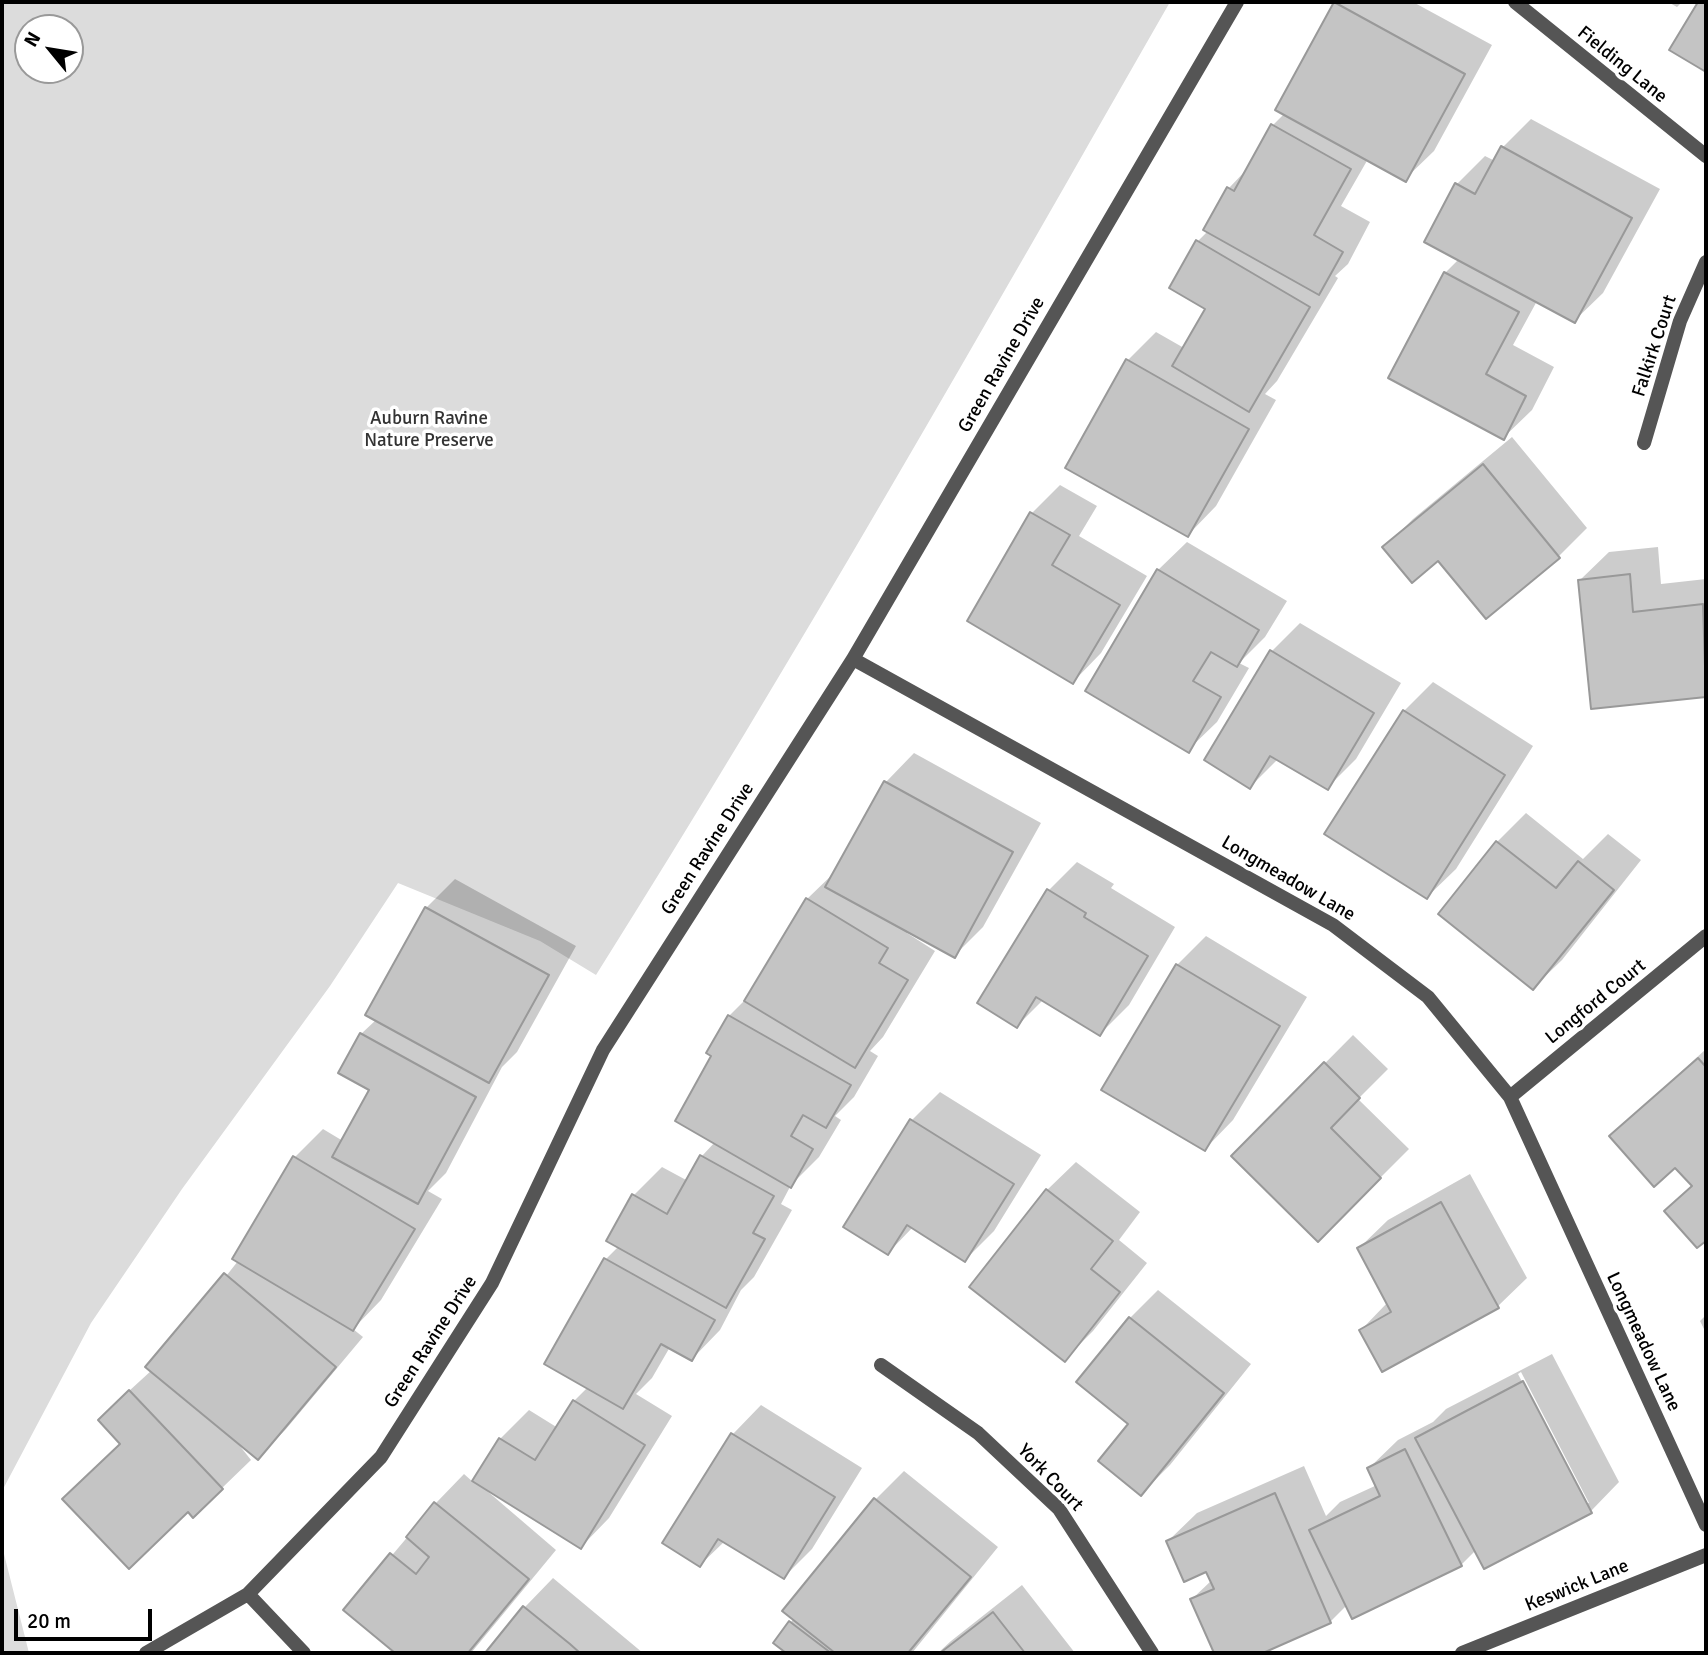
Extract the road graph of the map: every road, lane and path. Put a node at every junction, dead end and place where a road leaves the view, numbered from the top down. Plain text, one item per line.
1 (1237, 2) edge
2 (1515, 2) edge
3 (1706, 156) edge
4 (1706, 262) edge
5 (1644, 443) dead end
6 (853, 659) junction
7 (1706, 936) edge
8 (1510, 1097) junction
9 (881, 1365) dead end
10 (1706, 1525) edge
11 (1706, 1555) edge
12 (248, 1594) junction
13 (146, 1653) edge
14 (304, 1653) edge
15 (1152, 1653) edge
16 (1462, 1653) edge

1 - 6 street, Green Ravine Drive
2 - 3 street, Fielding Lane
4 - 5 street, Falkirk Court
6 - 8 street, Longmeadow Lane
6 - 12 street, Green Ravine Drive
7 - 8 street, Longford Court
8 - 10 street, Longmeadow Lane
9 - 15 street, York Court
11 - 16 street, Keswick Lane
12 - 13 street, Green Ravine Drive
12 - 14 street

